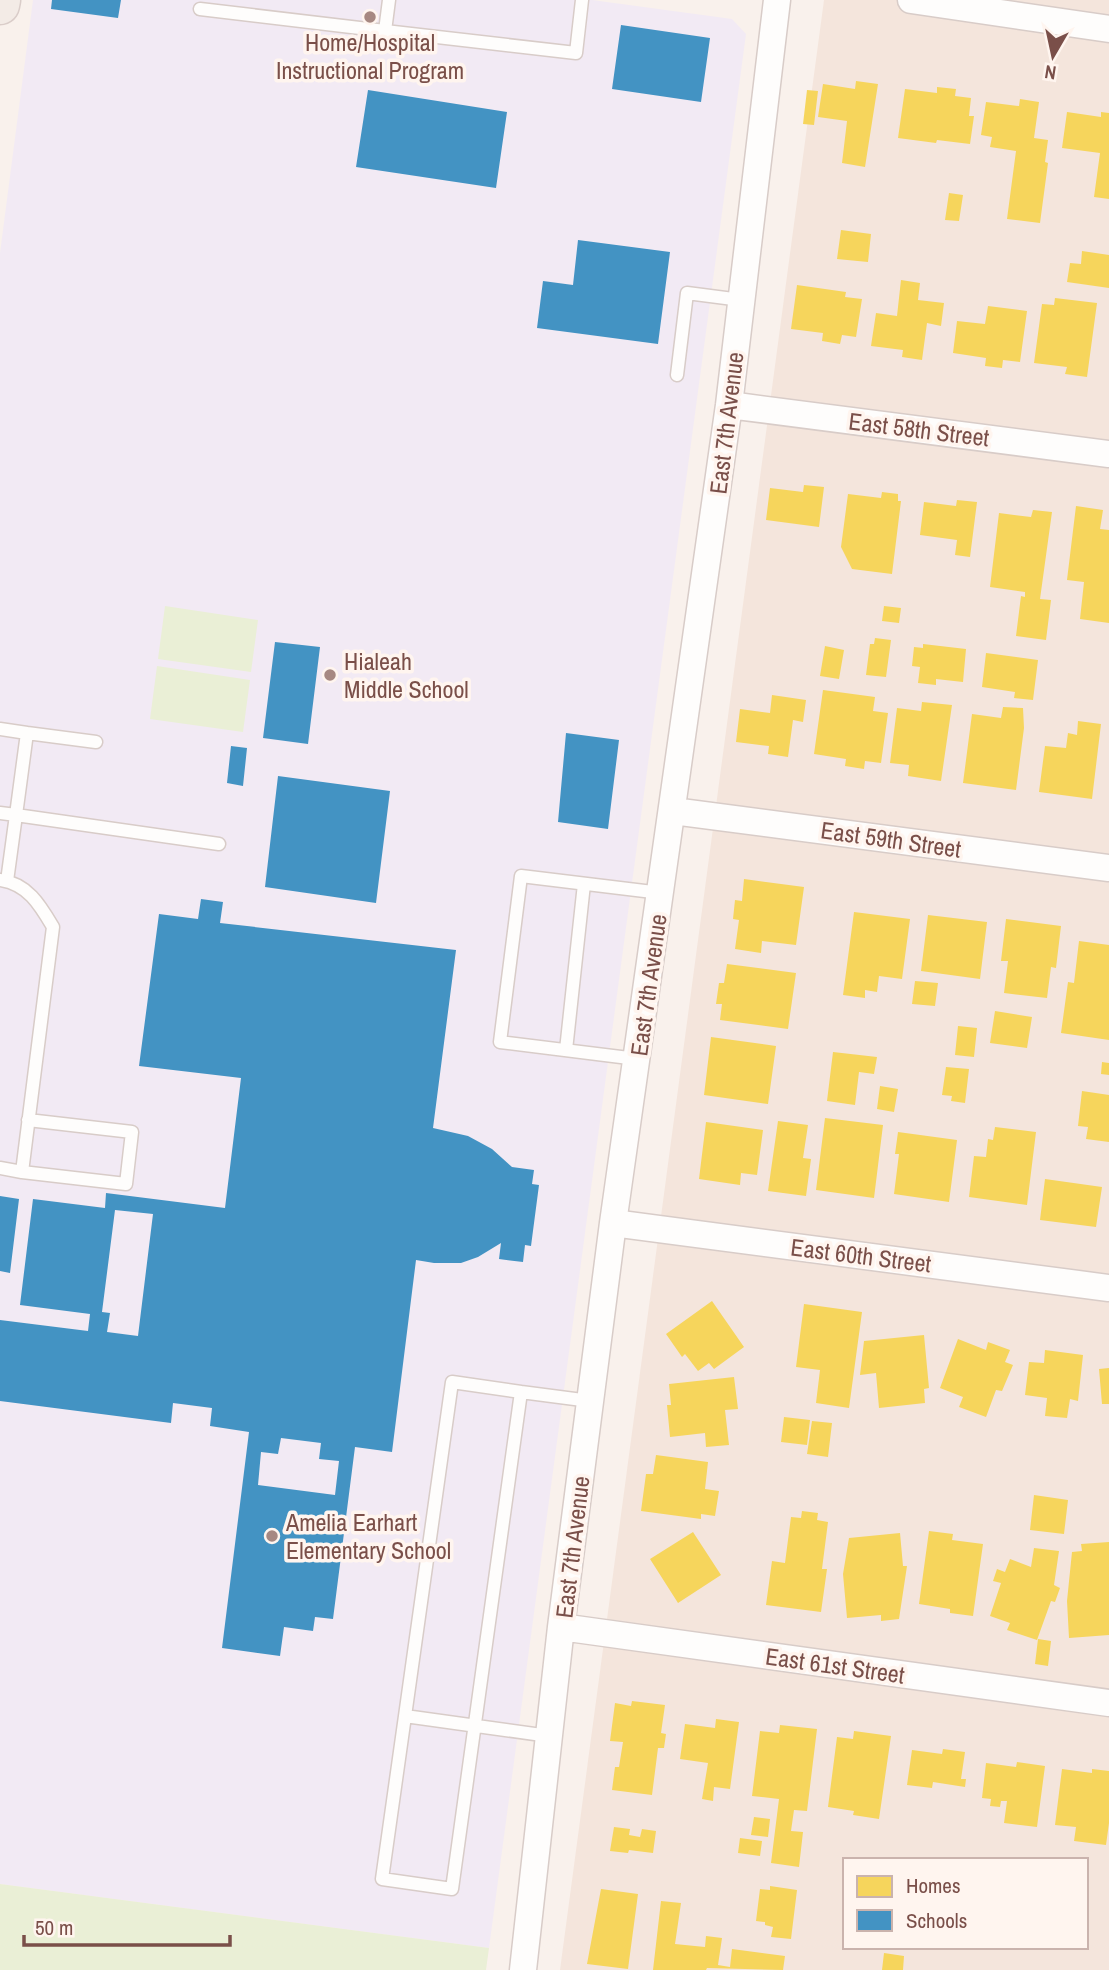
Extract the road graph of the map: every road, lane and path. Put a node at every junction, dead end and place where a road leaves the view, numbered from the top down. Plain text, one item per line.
1 (1, 0) edge
2 (389, 0) edge
3 (582, 0) edge
4 (777, 0) edge
5 (911, 0) edge
6 (0, 5) edge
7 (200, 9) dead end
8 (1109, 29) edge
9 (385, 31) junction
10 (741, 300) junction
11 (677, 375) dead end
12 (729, 405) junction
13 (1109, 454) edge
14 (0, 729) edge
15 (27, 733) junction
16 (96, 742) dead end
17 (673, 811) junction
18 (0, 813) edge
19 (16, 815) junction
20 (219, 844) dead end
21 (1109, 868) edge
22 (3, 881) edge
23 (584, 884) junction
24 (661, 893) junction
25 (566, 1050) junction
26 (637, 1059) junction
27 (28, 1120) junction
28 (0, 1168) edge
29 (22, 1172) junction
30 (613, 1223) junction
31 (1109, 1287) edge
32 (521, 1392) junction
33 (590, 1401) junction
34 (561, 1627) junction
35 (1109, 1703) edge
36 (405, 1716) junction
37 (475, 1725) junction
38 (549, 1736) junction
39 (523, 1970) edge

1 - 6 main road
2 - 9 lane
3 - 9 lane
4 - 10 street, East 7th Avenue
5 - 8 street
7 - 9 lane
10 - 11 lane
10 - 12 street, East 7th Avenue
12 - 13 street, East 58th Street
12 - 17 street, East 7th Avenue
14 - 15 lane
15 - 16 lane
15 - 19 lane
17 - 21 street, East 59th Street
17 - 24 street, East 7th Avenue
18 - 19 lane
19 - 20 lane
19 - 22 lane
22 - 27 lane
23 - 24 lane
23 - 25 lane
23 - 25 lane
24 - 26 street, East 7th Avenue
25 - 26 lane
26 - 30 street, East 7th Avenue
27 - 29 lane
27 - 29 lane
28 - 29 lane
30 - 31 street, East 60th Street
30 - 33 street, East 7th Avenue
32 - 33 lane
32 - 36 lane
32 - 37 lane
33 - 34 street, East 7th Avenue
34 - 35 street, East 61st Street
34 - 38 street, East 7th Avenue
36 - 37 lane
36 - 37 lane
37 - 38 lane
38 - 39 street, East 7th Avenue

